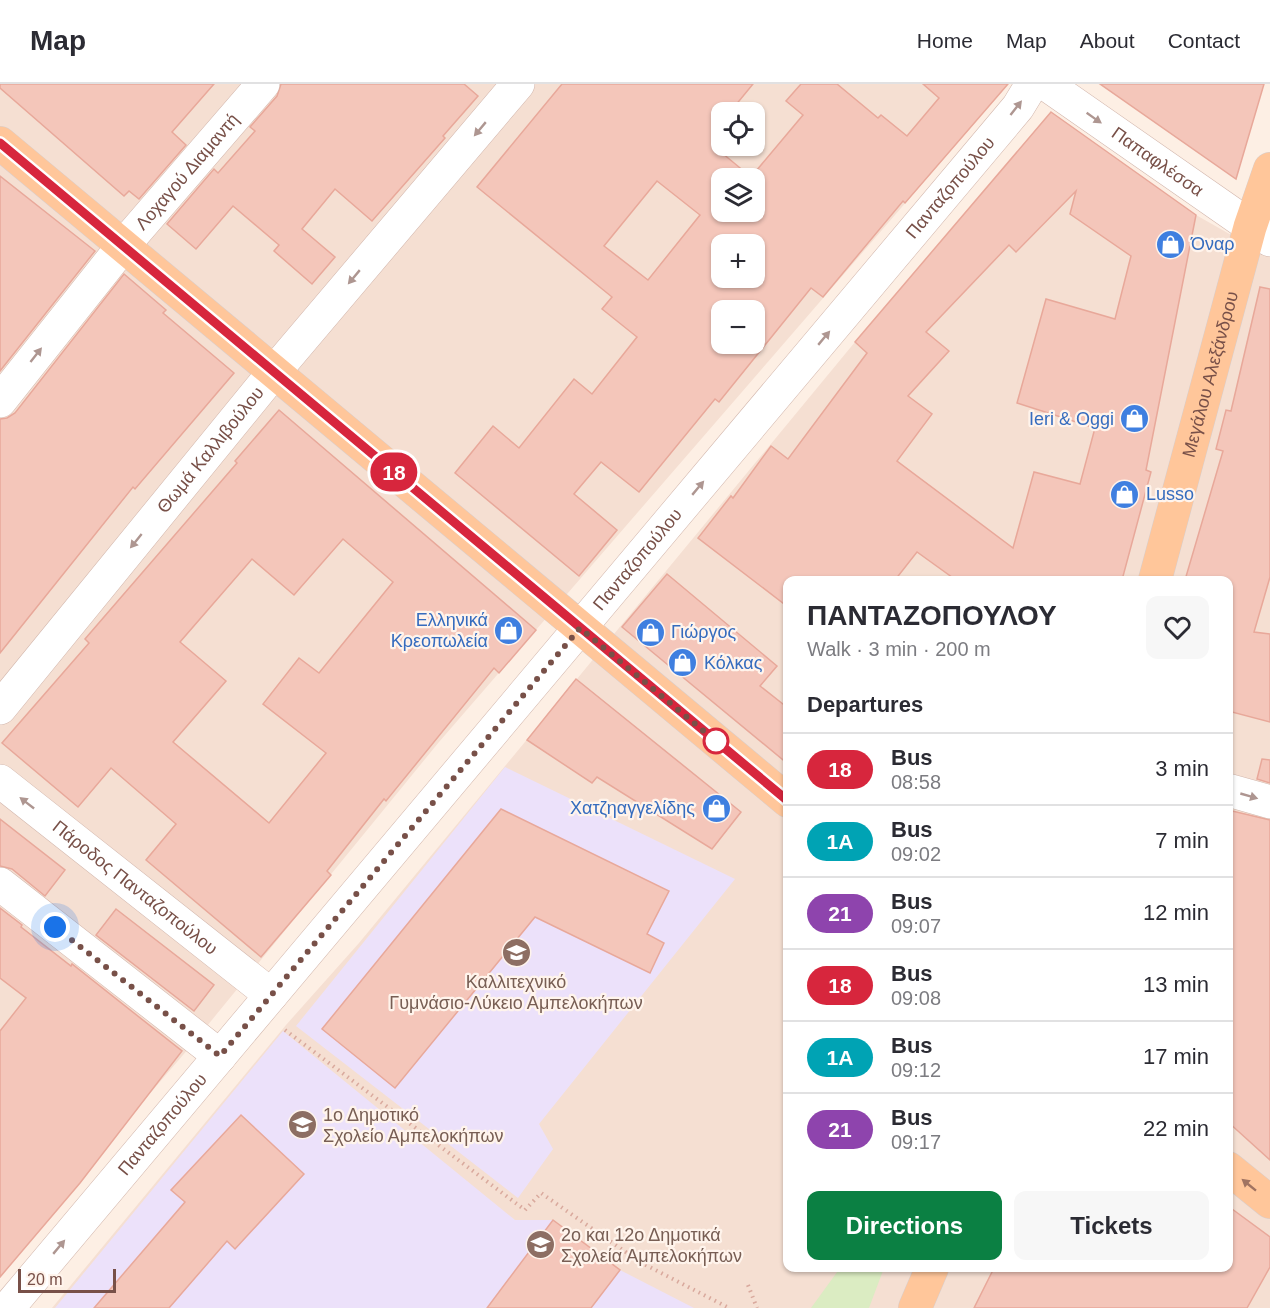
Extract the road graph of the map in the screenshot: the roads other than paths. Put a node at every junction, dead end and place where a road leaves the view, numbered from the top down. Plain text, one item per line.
1 (262, 84) edge
2 (518, 84) edge
3 (1032, 84) edge
4 (1046, 84) edge
5 (0, 143) edge
6 (1270, 169) edge
7 (1260, 233) edge
8 (123, 246) junction
9 (274, 372) junction
10 (0, 401) edge
11 (1156, 576) edge
12 (580, 628) junction
13 (0, 708) edge
14 (0, 781) edge
15 (1233, 791) edge
16 (783, 797) edge
17 (1270, 802) edge
18 (0, 884) edge
19 (265, 1002) junction
20 (220, 1056) junction
21 (1233, 1172) edge
22 (1270, 1202) edge
23 (930, 1272) edge
24 (0, 1303) edge
25 (7, 1308) edge
26 (915, 1308) edge

1 - 8 street, Λοχαγού Διαμαντή
2 -> 9 street, Θωμά Καλλιβούλου
12 -> 3 street, Πανταζοπούλου
4 -> 7 street, Παπαφλέσσα
5 - 8 main road
6 - 7 main road, Μεγάλου Αλεξάνδρου
7 - 11 main road, Μεγάλου Αλεξάνδρου
8 - 9 main road
10 -> 8 street, Λοχαγού Διαμαντή
9 - 12 main road
9 -> 13 street, Θωμά Καλλιβούλου
12 - 16 main road
12 - 19 street, Πανταζοπούλου
19 -> 14 street, Πάροδος Πανταζοπούλου
15 -> 17 street
18 - 20 street
19 - 20 street, Πανταζοπούλου
25 -> 20 street, Πανταζοπούλου
22 -> 21 main road
23 - 26 main road
24 - 25 street

